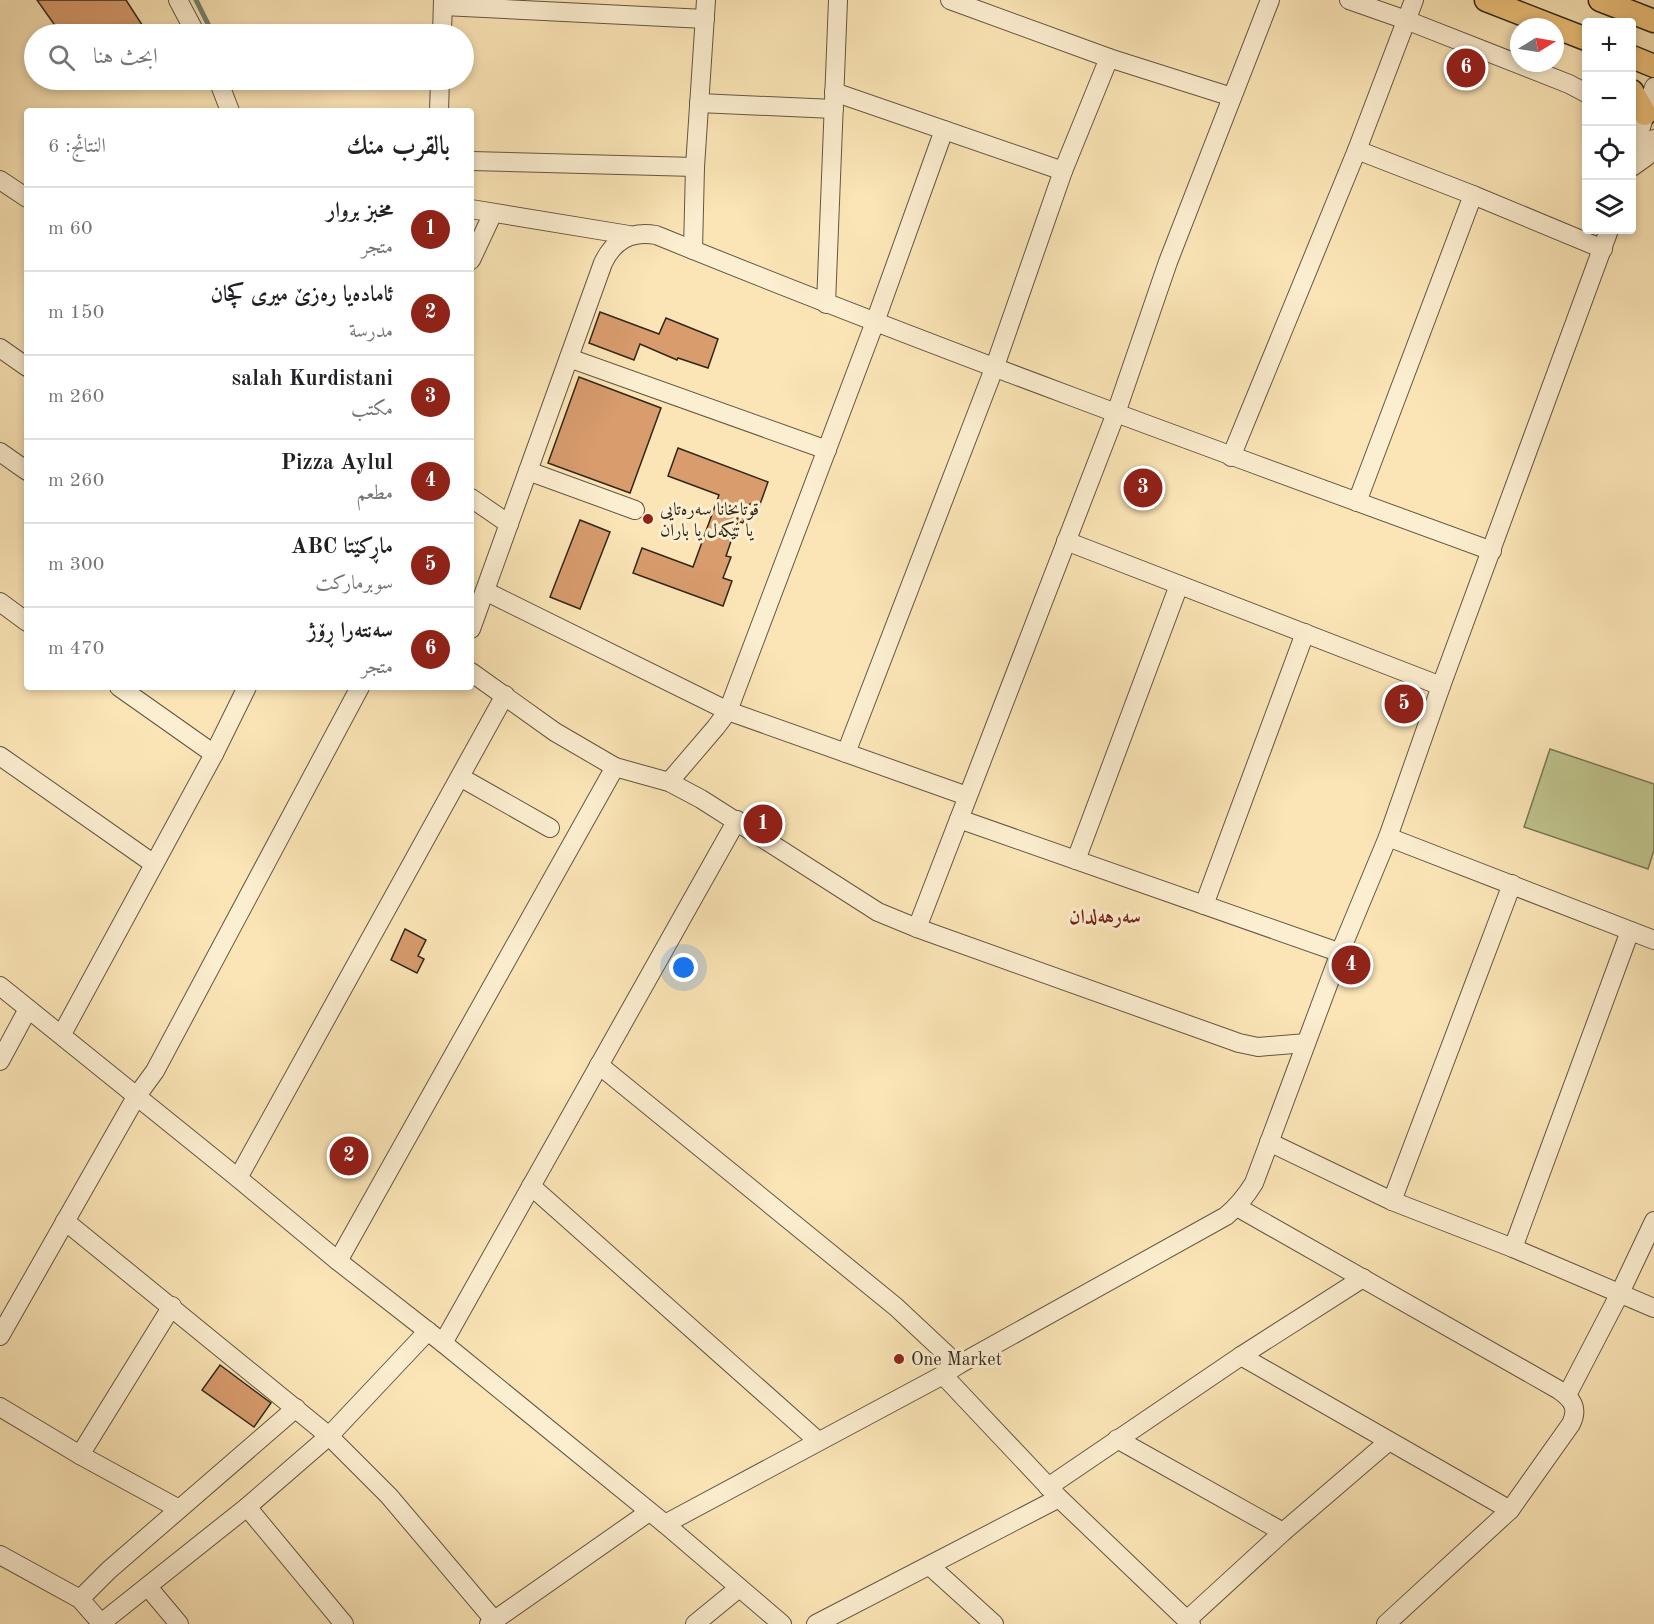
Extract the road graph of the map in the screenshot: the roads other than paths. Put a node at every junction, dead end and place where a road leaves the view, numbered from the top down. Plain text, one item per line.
1 (178, 0) edge
2 (706, 0) edge
3 (838, 0) edge
4 (950, 0) edge
5 (1270, 0) edge
6 (1350, 0) edge
7 (1414, 0) edge
8 (1486, 0) edge
9 (1600, 0) edge
10 (443, 3) edge
11 (576, 6) edge
12 (705, 19) junction
13 (1406, 20) junction
14 (1654, 21) edge
15 (191, 24) edge
16 (442, 24) edge
17 (1582, 39) edge
18 (1109, 58) junction
19 (1636, 59) edge
20 (1654, 66) edge
21 (1654, 87) edge
22 (222, 90) edge
23 (440, 90) edge
24 (1582, 90) edge
25 (1232, 97) junction
26 (834, 100) junction
27 (699, 103) junction
28 (229, 108) edge
29 (439, 108) edge
30 (1639, 118) edge
31 (944, 130) junction
32 (1636, 134) edge
33 (1654, 139) edge
34 (1357, 150) junction
35 (474, 160) edge
36 (1636, 164) edge
37 (695, 167) junction
38 (1064, 171) junction
39 (0, 180) edge
40 (1473, 195) junction
41 (24, 196) edge
42 (474, 210) edge
43 (493, 213) junction
44 (1608, 234) edge
45 (629, 235) junction
46 (1603, 249) junction
47 (693, 250) junction
48 (474, 254) edge
49 (826, 304) junction
50 (875, 322) junction
51 (0, 348) edge
52 (569, 358) junction
53 (24, 361) edge
54 (995, 366) junction
55 (1116, 413) junction
56 (827, 450) junction
57 (0, 452) edge
58 (1232, 457) junction
59 (24, 469) edge
60 (528, 471) junction
61 (474, 500) edge
62 (1357, 502) junction
63 (635, 510) dead end
64 (509, 524) junction
65 (1066, 541) junction
66 (1492, 551) junction
67 (1179, 585) junction
68 (485, 591) junction
69 (0, 602) edge
70 (24, 620) edge
71 (474, 621) edge
72 (1305, 633) junction
73 (474, 674) edge
74 (1441, 686) junction
75 (123, 690) edge
76 (246, 690) edge
77 (358, 690) edge
78 (505, 695) junction
79 (728, 711) junction
80 (846, 753) junction
81 (214, 754) junction
82 (0, 756) edge
83 (615, 766) junction
84 (460, 777) junction
85 (669, 782) junction
86 (967, 796) junction
87 (959, 819) junction
88 (737, 820) junction
89 (550, 828) dead end
90 (1388, 837) junction
91 (1076, 860) junction
92 (154, 864) junction
93 (1512, 884) junction
94 (1204, 905) junction
95 (917, 928) junction
96 (1630, 931) junction
97 (1654, 940) edge
98 (1341, 953) junction
99 (0, 986) edge
100 (28, 1009) junction
101 (62, 1034) junction
102 (1306, 1043) junction
103 (0, 1061) edge
104 (599, 1065) junction
105 (136, 1097) junction
106 (1269, 1142) junction
107 (238, 1178) junction
108 (531, 1186) junction
109 (1392, 1201) junction
110 (1237, 1207) junction
111 (65, 1221) junction
112 (1654, 1221) edge
113 (1513, 1248) junction
114 (338, 1261) junction
115 (1363, 1278) junction
116 (1619, 1295) junction
117 (172, 1306) junction
118 (1654, 1308) edge
119 (428, 1331) junction
120 (0, 1336) edge
121 (443, 1343) junction
122 (1241, 1356) junction
123 (950, 1370) junction
124 (1567, 1395) junction
125 (0, 1407) edge
126 (296, 1408) junction
127 (329, 1436) junction
128 (1117, 1439) junction
129 (1389, 1441) junction
130 (818, 1442) junction
131 (80, 1455) junction
132 (1054, 1493) junction
133 (247, 1507) junction
134 (179, 1509) junction
135 (1510, 1510) junction
136 (649, 1512) junction
137 (665, 1524) junction
138 (1283, 1532) junction
139 (0, 1555) edge
140 (930, 1566) junction
141 (148, 1587) junction
142 (739, 1588) junction
143 (80, 1599) junction
144 (492, 1622) edge
145 (1189, 1622) edge
146 (100, 1624) edge
147 (179, 1624) edge
148 (344, 1624) edge
149 (695, 1624) edge
150 (782, 1624) edge
151 (816, 1624) edge
152 (994, 1624) edge
153 (1386, 1624) edge

1 - 15 street
2 - 12 street
3 - 26 street
4 - 18 street
5 - 25 street
6 - 13 street
7 - 13 street
8 - 17 main road
9 - 14 main road
10 - 11 street
10 - 16 street
11 - 12 street
12 - 27 street
13 - 24 street
13 - 34 street
18 - 25 street
18 - 38 street
19 - 20 main road
21 - 30 street
22 - 28 street
23 - 29 street
25 - 55 street
26 - 27 street
26 - 31 street
26 - 49 street
27 - 37 street
30 - 32 street
31 - 38 street
31 - 50 street
33 - 36 street
34 - 40 street
34 - 58 street
35 - 37 street
37 - 47 street
38 - 54 street
39 - 41 street
40 - 46 street
40 - 62 street
42 - 43 street
43 - 45 street
43 - 48 street
44 - 46 street
45 - 47 street
45 - 52 street
46 - 66 street
47 - 49 street
49 - 50 street
50 - 54 street
50 - 56 street
51 - 53 street
52 - 56 street
52 - 60 street
54 - 55 street
54 - 80 street
55 - 58 street
55 - 65 street
56 - 79 street
57 - 59 street
58 - 62 street
60 - 63 street
60 - 64 street
61 - 64 street
62 - 66 street
64 - 68 street
65 - 67 street
65 - 86 street
66 - 74 street
67 - 72 street
67 - 91 street
68 - 71 street
68 - 79 street
69 - 70 street
72 - 74 street
72 - 94 street
73 - 78 street
74 - 90 street
75 - 81 street
76 - 81 street
77 - 105 street
78 - 83 street
78 - 84 street
79 - 80 street
79 - 85 street
80 - 86 street
81 - 92 street
82 - 92 street
83 - 85 street
83 - 114 street
84 - 89 street
84 - 107 street
85 - 88 street
86 - 87 street
87 - 91 street
87 - 95 street
88 - 95 street
88 - 104 street
90 - 93 street
90 - 98 street
91 - 94 street
92 - 101 street
93 - 96 street
93 - 109 street
94 - 98 street
95 - 102 street
96 - 97 street
96 - 113 street
98 - 102 street
99 - 100 street
100 - 101 street
100 - 103 street
101 - 105 street
102 - 106 street
104 - 108 street
104 - 123 street
105 - 107 street
105 - 111 street
106 - 109 street
106 - 110 street
107 - 114 street
108 - 121 street
108 - 130 street
109 - 113 street
110 - 115 street
110 - 123 street
111 - 117 street
111 - 120 street
112 - 116 street
113 - 116 street
114 - 119 street
115 - 122 street
115 - 124 street
116 - 118 street
116 - 124 street
117 - 126 street
117 - 131 street
119 - 121 street
119 - 127 street
121 - 136 street
122 - 128 street
122 - 129 street
123 - 130 street
123 - 132 street
124 - 135 street
125 - 131 street
126 - 127 street
126 - 134 street
127 - 133 street
127 - 144 street
128 - 132 street
128 - 138 street
129 - 135 street
129 - 138 street
130 - 137 street
131 - 134 street
132 - 140 street
132 - 145 street
133 - 141 street
133 - 148 street
134 - 143 street
135 - 153 street
136 - 137 street
136 - 144 street
137 - 142 street
138 - 145 street
139 - 143 street
140 - 151 street
140 - 152 street
141 - 146 street
141 - 147 street
142 - 149 street
142 - 150 street
143 - 146 street

